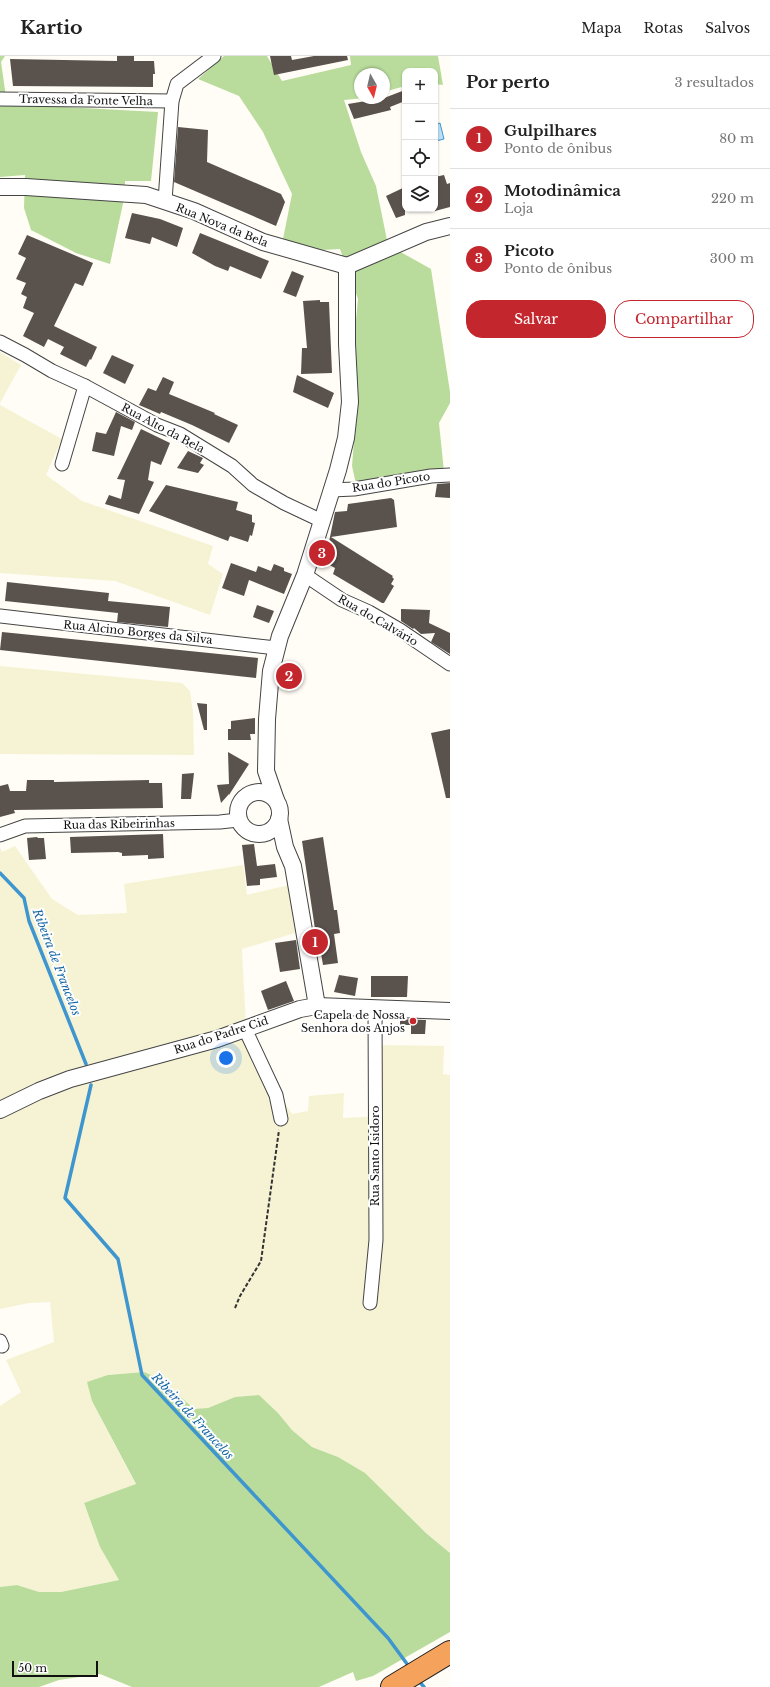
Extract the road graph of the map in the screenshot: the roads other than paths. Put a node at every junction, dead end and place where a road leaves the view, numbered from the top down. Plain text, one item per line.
1 (214, 56) edge
2 (0, 99) edge
3 (172, 101) junction
4 (0, 187) edge
5 (165, 201) junction
6 (450, 226) edge
7 (347, 266) junction
8 (0, 342) edge
9 (85, 386) junction
10 (62, 464) dead end
11 (450, 475) edge
12 (332, 490) junction
13 (322, 521) junction
14 (306, 576) junction
15 (0, 616) edge
16 (276, 648) junction
17 (450, 664) edge
18 (266, 771) junction
19 (252, 792) junction
20 (276, 800) junction
21 (279, 819) junction
22 (238, 820) junction
23 (0, 834) edge
24 (259, 834) junction
25 (285, 847) junction
26 (317, 1006) junction
27 (375, 1009) junction
28 (450, 1011) edge
29 (245, 1029) junction
30 (0, 1110) edge
31 (281, 1119) road end
32 (370, 1304) dead end
33 (450, 1652) edge
34 (392, 1687) edge

1 - 3 street
2 - 3 street, Travessa da Fonte Velha
3 - 5 street
4 - 5 street, Rua Nova da Bela
5 - 7 street, Rua Nova da Bela
6 - 7 street
7 - 12 street
8 - 9 street, Rua Alto da Bela
9 - 10 street
9 - 13 street, Rua Alto da Bela
11 - 12 street, Rua do Picoto
12 - 13 street
13 - 14 street
14 - 16 street
14 - 17 street, Rua do Calvário
15 - 16 street, Rua Alcino Borges da Silva
16 - 18 street
18 - 19 street
18 - 20 street
19 - 20 street
19 - 22 street
20 - 21 street
21 - 24 street
21 - 25 street
22 - 23 street, Rua das Ribeirinhas
22 - 24 street
24 - 25 street
25 - 26 street
26 - 27 street, Rua do Padre Cid
26 - 29 street, Rua do Padre Cid
27 - 28 street, Rua do Padre Cid
27 - 32 street, Rua Santo Isidoro
29 - 30 street, Rua do Padre Cid
29 - 31 street
33 - 34 highway

